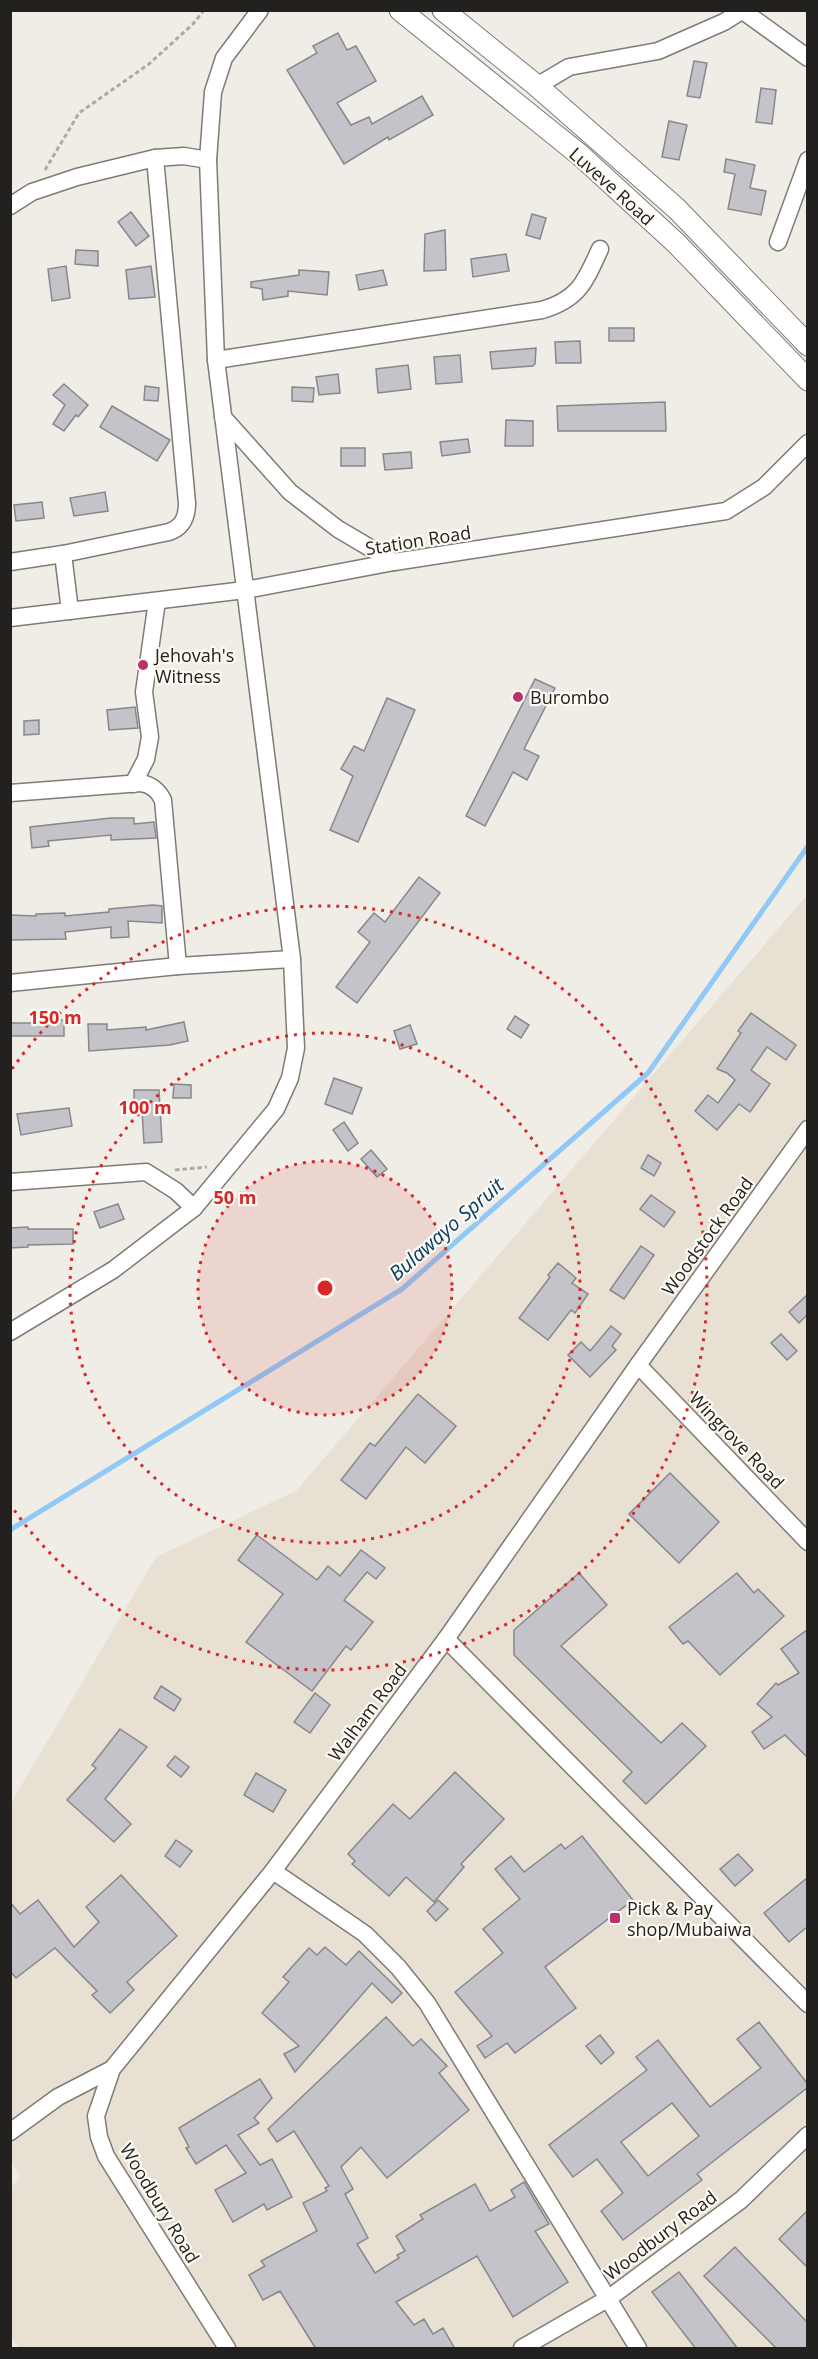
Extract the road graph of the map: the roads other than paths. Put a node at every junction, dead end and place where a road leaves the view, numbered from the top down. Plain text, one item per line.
1 (260, 10) edge
2 (400, 10) edge
3 (443, 10) edge
4 (743, 11) edge
5 (807, 58) edge
6 (537, 86) junction
7 (155, 158) junction
8 (208, 160) junction
9 (807, 160) edge
10 (10, 206) edge
11 (778, 242) dead end
12 (600, 249) dead end
13 (807, 345) edge
14 (216, 360) junction
15 (807, 380) edge
16 (223, 417) junction
17 (807, 443) edge
18 (63, 554) junction
19 (10, 562) edge
20 (394, 562) junction
21 (246, 590) junction
22 (157, 601) junction
23 (70, 611) junction
24 (10, 618) edge
25 (133, 784) junction
26 (10, 793) edge
27 (292, 959) junction
28 (178, 966) junction
29 (10, 983) edge
30 (807, 1129) edge
31 (10, 1182) edge
32 (194, 1208) junction
33 (10, 1332) edge
34 (638, 1365) junction
35 (807, 1542) edge
36 (446, 1639) junction
37 (273, 1871) junction
38 (807, 2004) edge
39 (112, 2069) junction
40 (10, 2132) edge
41 (807, 2135) edge
42 (609, 2298) junction
43 (227, 2349) edge
44 (522, 2349) edge
45 (638, 2349) edge

1 - 8 street
2 - 15 street, Luveve Road
3 - 6 street, Luveve Road
4 - 5 street
4 - 6 street
6 - 13 street, Luveve Road
7 - 8 street
7 - 10 street
7 - 18 street
8 - 14 street
9 - 11 street
12 - 14 street
14 - 16 street
16 - 20 street
16 - 21 street
17 - 20 street, Station Road
18 - 19 street
18 - 23 street
20 - 21 street, Station Road
21 - 22 street, Station Road
21 - 27 street
22 - 23 street, Station Road
22 - 25 street
23 - 24 street, Station Road
25 - 26 street
25 - 28 street
27 - 28 street
27 - 32 street
28 - 29 street
30 - 34 street, Woodstock Road
31 - 32 street
32 - 33 street
34 - 35 street, Wingrove Road
34 - 36 street, Walham Road
36 - 37 street, Walham Road
36 - 38 street
37 - 39 street, Walham Road
37 - 42 street
39 - 40 street
39 - 43 street, Woodbury Road
41 - 42 street, Woodbury Road
42 - 44 street, Woodbury Road
42 - 45 street

